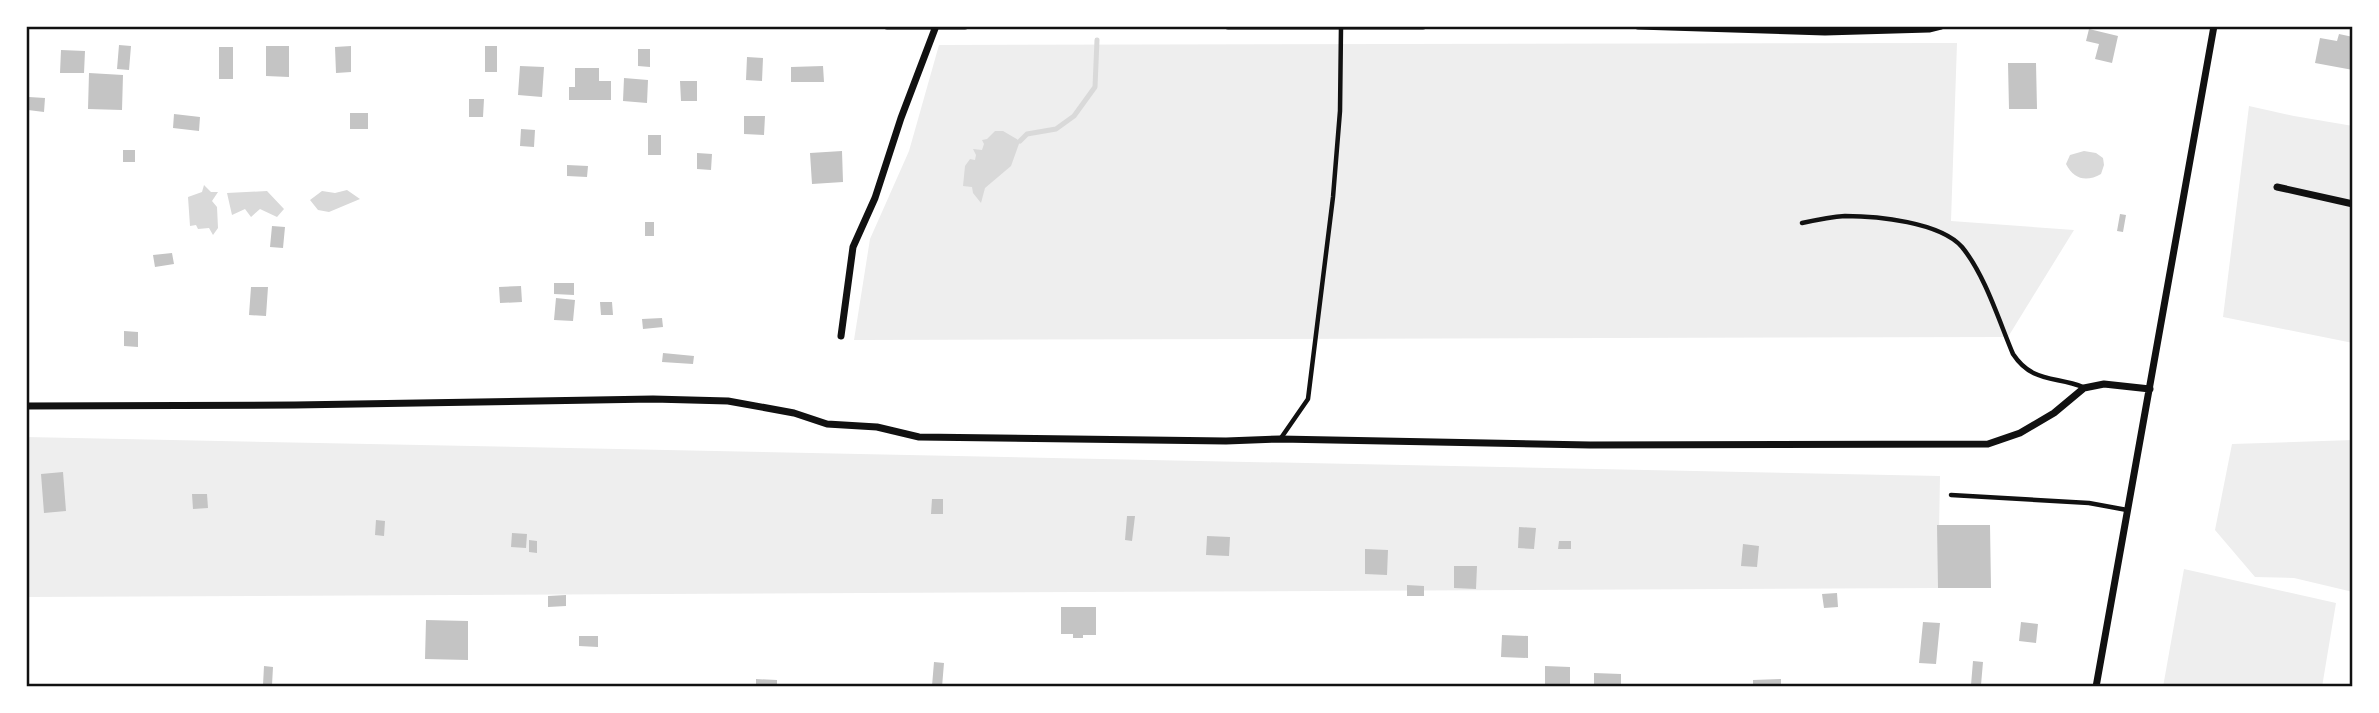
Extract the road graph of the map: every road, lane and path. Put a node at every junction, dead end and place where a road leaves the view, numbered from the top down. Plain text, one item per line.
1 (887, 26) edge
2 (965, 26) edge
3 (1228, 26) edge
4 (1423, 26) edge
5 (1639, 26) edge
6 (1941, 26) edge
7 (2214, 26) edge
8 (936, 27) edge
9 (1341, 27) edge
10 (2277, 187) dead end
11 (2353, 204) edge
12 (1802, 223) dead end
13 (841, 335) dead end
14 (2084, 388) junction
15 (2150, 389) junction
16 (26, 406) edge
17 (1280, 439) junction
18 (1951, 495) dead end
19 (2127, 510) junction
20 (2096, 687) edge

1 - 8 street
2 - 8 street
3 - 9 street
4 - 9 street
5 - 6 street
7 - 15 street
8 - 13 street
9 - 17 lane
10 - 11 street
12 - 14 lane
14 - 15 street
14 - 17 street
15 - 19 street
16 - 17 street
18 - 19 lane
19 - 20 street

